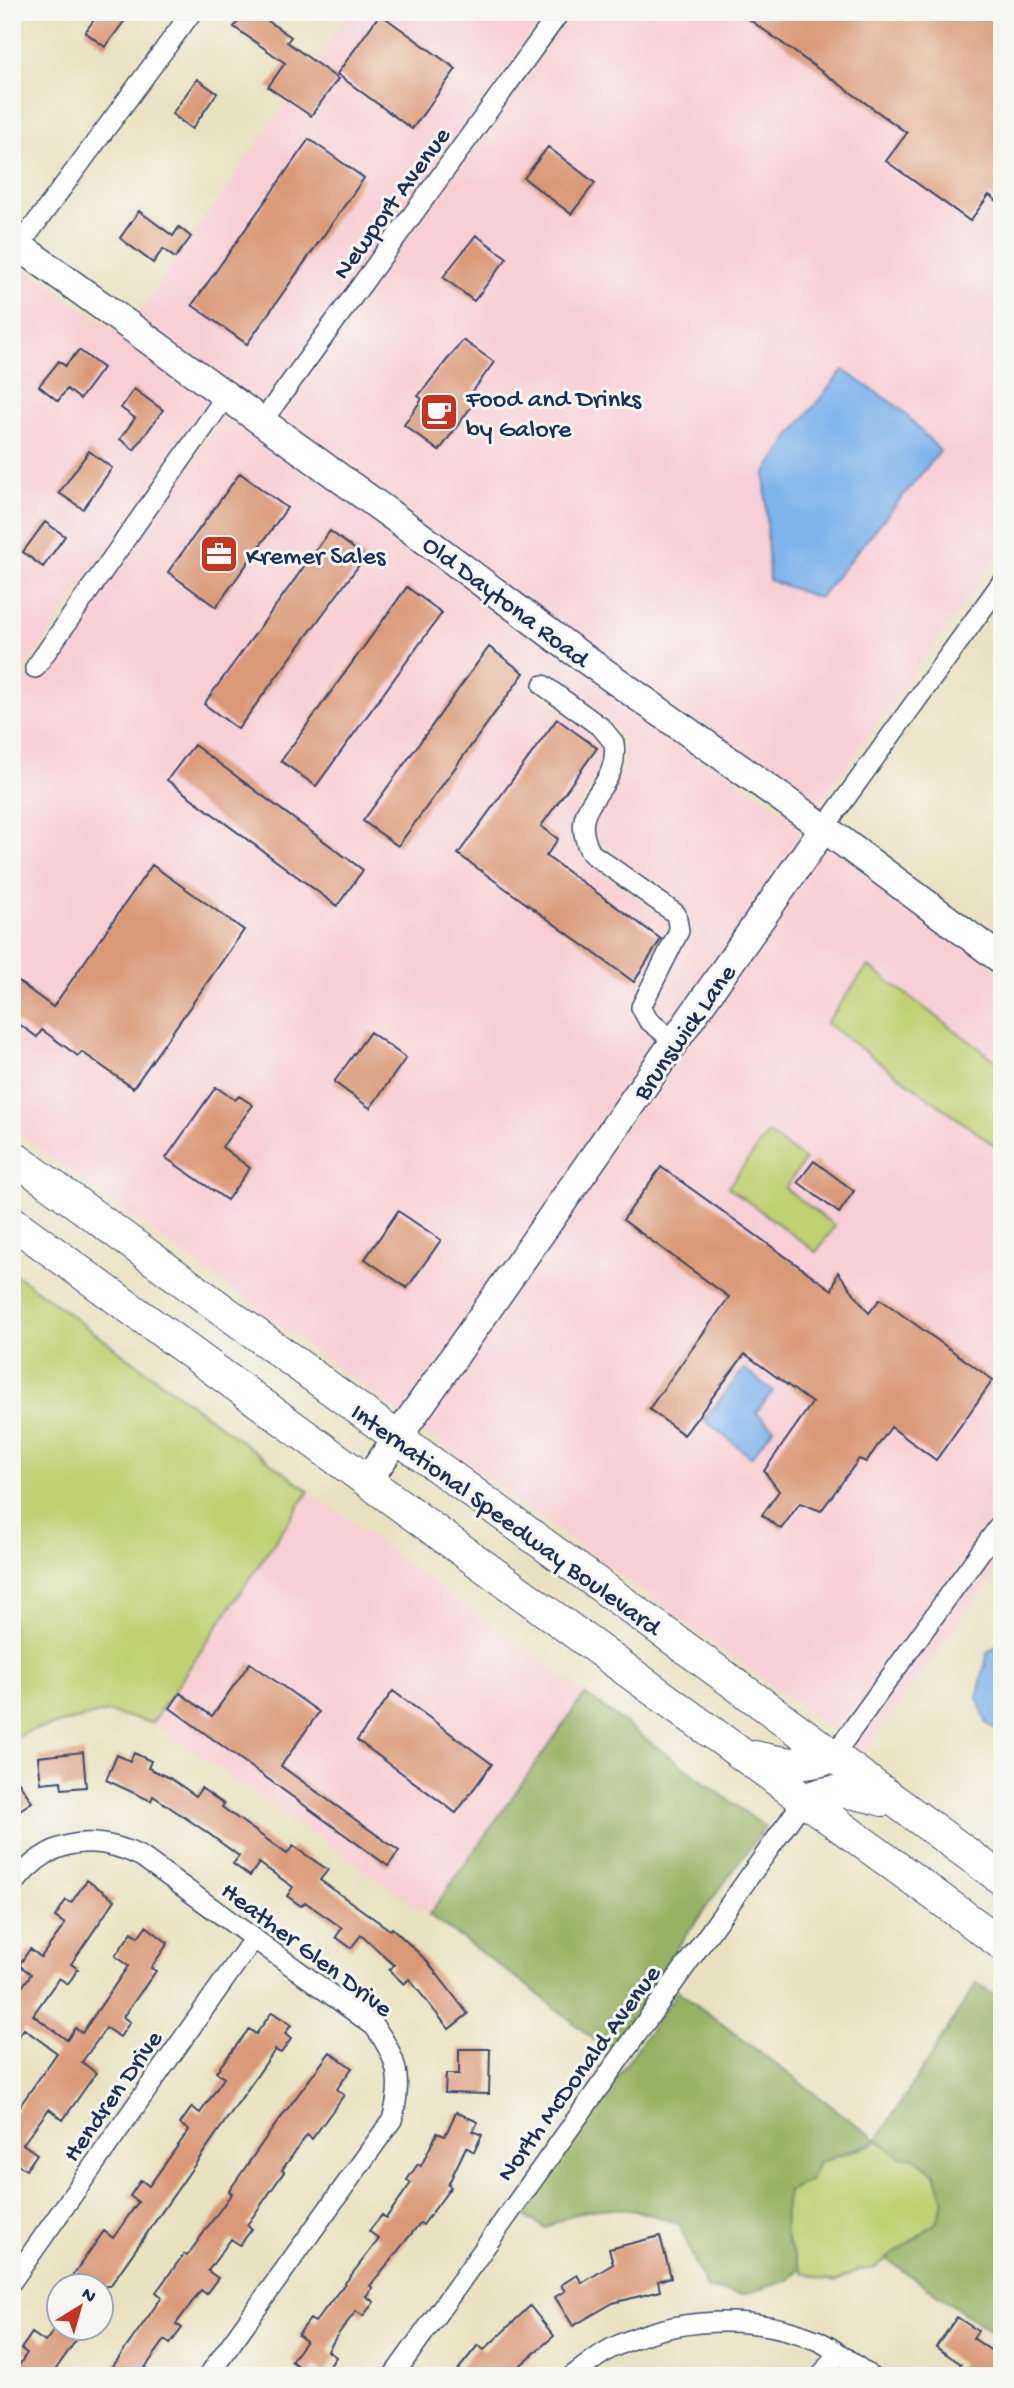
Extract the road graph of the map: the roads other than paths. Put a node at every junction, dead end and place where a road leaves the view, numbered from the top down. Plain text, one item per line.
1 (192, 12) edge
2 (560, 12) edge
3 (16, 244) edge
4 (226, 397) junction
5 (261, 423) junction
6 (1002, 582) edge
7 (35, 668) dead end
8 (544, 685) dead end
9 (824, 828) junction
10 (1002, 960) edge
11 (675, 1042) junction
12 (12, 1156) edge
13 (12, 1222) edge
14 (399, 1439) junction
15 (367, 1481) junction
16 (1002, 1522) edge
17 (740, 1753) junction
18 (833, 1756) junction
19 (804, 1800) junction
20 (898, 1803) junction
21 (1002, 1879) edge
22 (12, 1887) edge
23 (254, 1938) junction
24 (1002, 1944) edge
25 (12, 2281) edge
26 (837, 2353) junction
27 (212, 2370) edge
28 (233, 2376) edge
29 (393, 2376) edge
30 (572, 2376) edge
31 (821, 2376) edge
32 (870, 2376) edge

1 - 3 street
2 - 5 street, Newport Avenue
3 - 4 street, Old Daytona Road
4 - 5 street, Old Daytona Road
4 - 7 street
5 - 9 street, Old Daytona Road
6 - 9 street, Brunswick Lane
8 - 11 street
9 - 10 street, Old Daytona Road
9 - 11 street, Brunswick Lane
11 - 14 street, Brunswick Lane
12 - 14 main road, International Speedway Boulevard
13 - 15 main road, International Speedway Boulevard
14 - 15 street, Brunswick Lane
14 - 18 main road, International Speedway Boulevard
15 - 17 main road, International Speedway Boulevard
16 - 18 street
17 - 18 main road
17 - 19 main road, International Speedway Boulevard
18 - 20 main road, International Speedway Boulevard
19 - 20 main road
19 - 24 main road, International Speedway Boulevard
19 - 29 street, North McDonald Avenue
20 - 21 main road, International Speedway Boulevard
22 - 23 street, Heather Glen Drive
23 - 25 street, Hendren Drive
23 - 27 street, Heather Glen Drive
26 - 30 street
26 - 31 street
26 - 32 street
27 - 28 street

